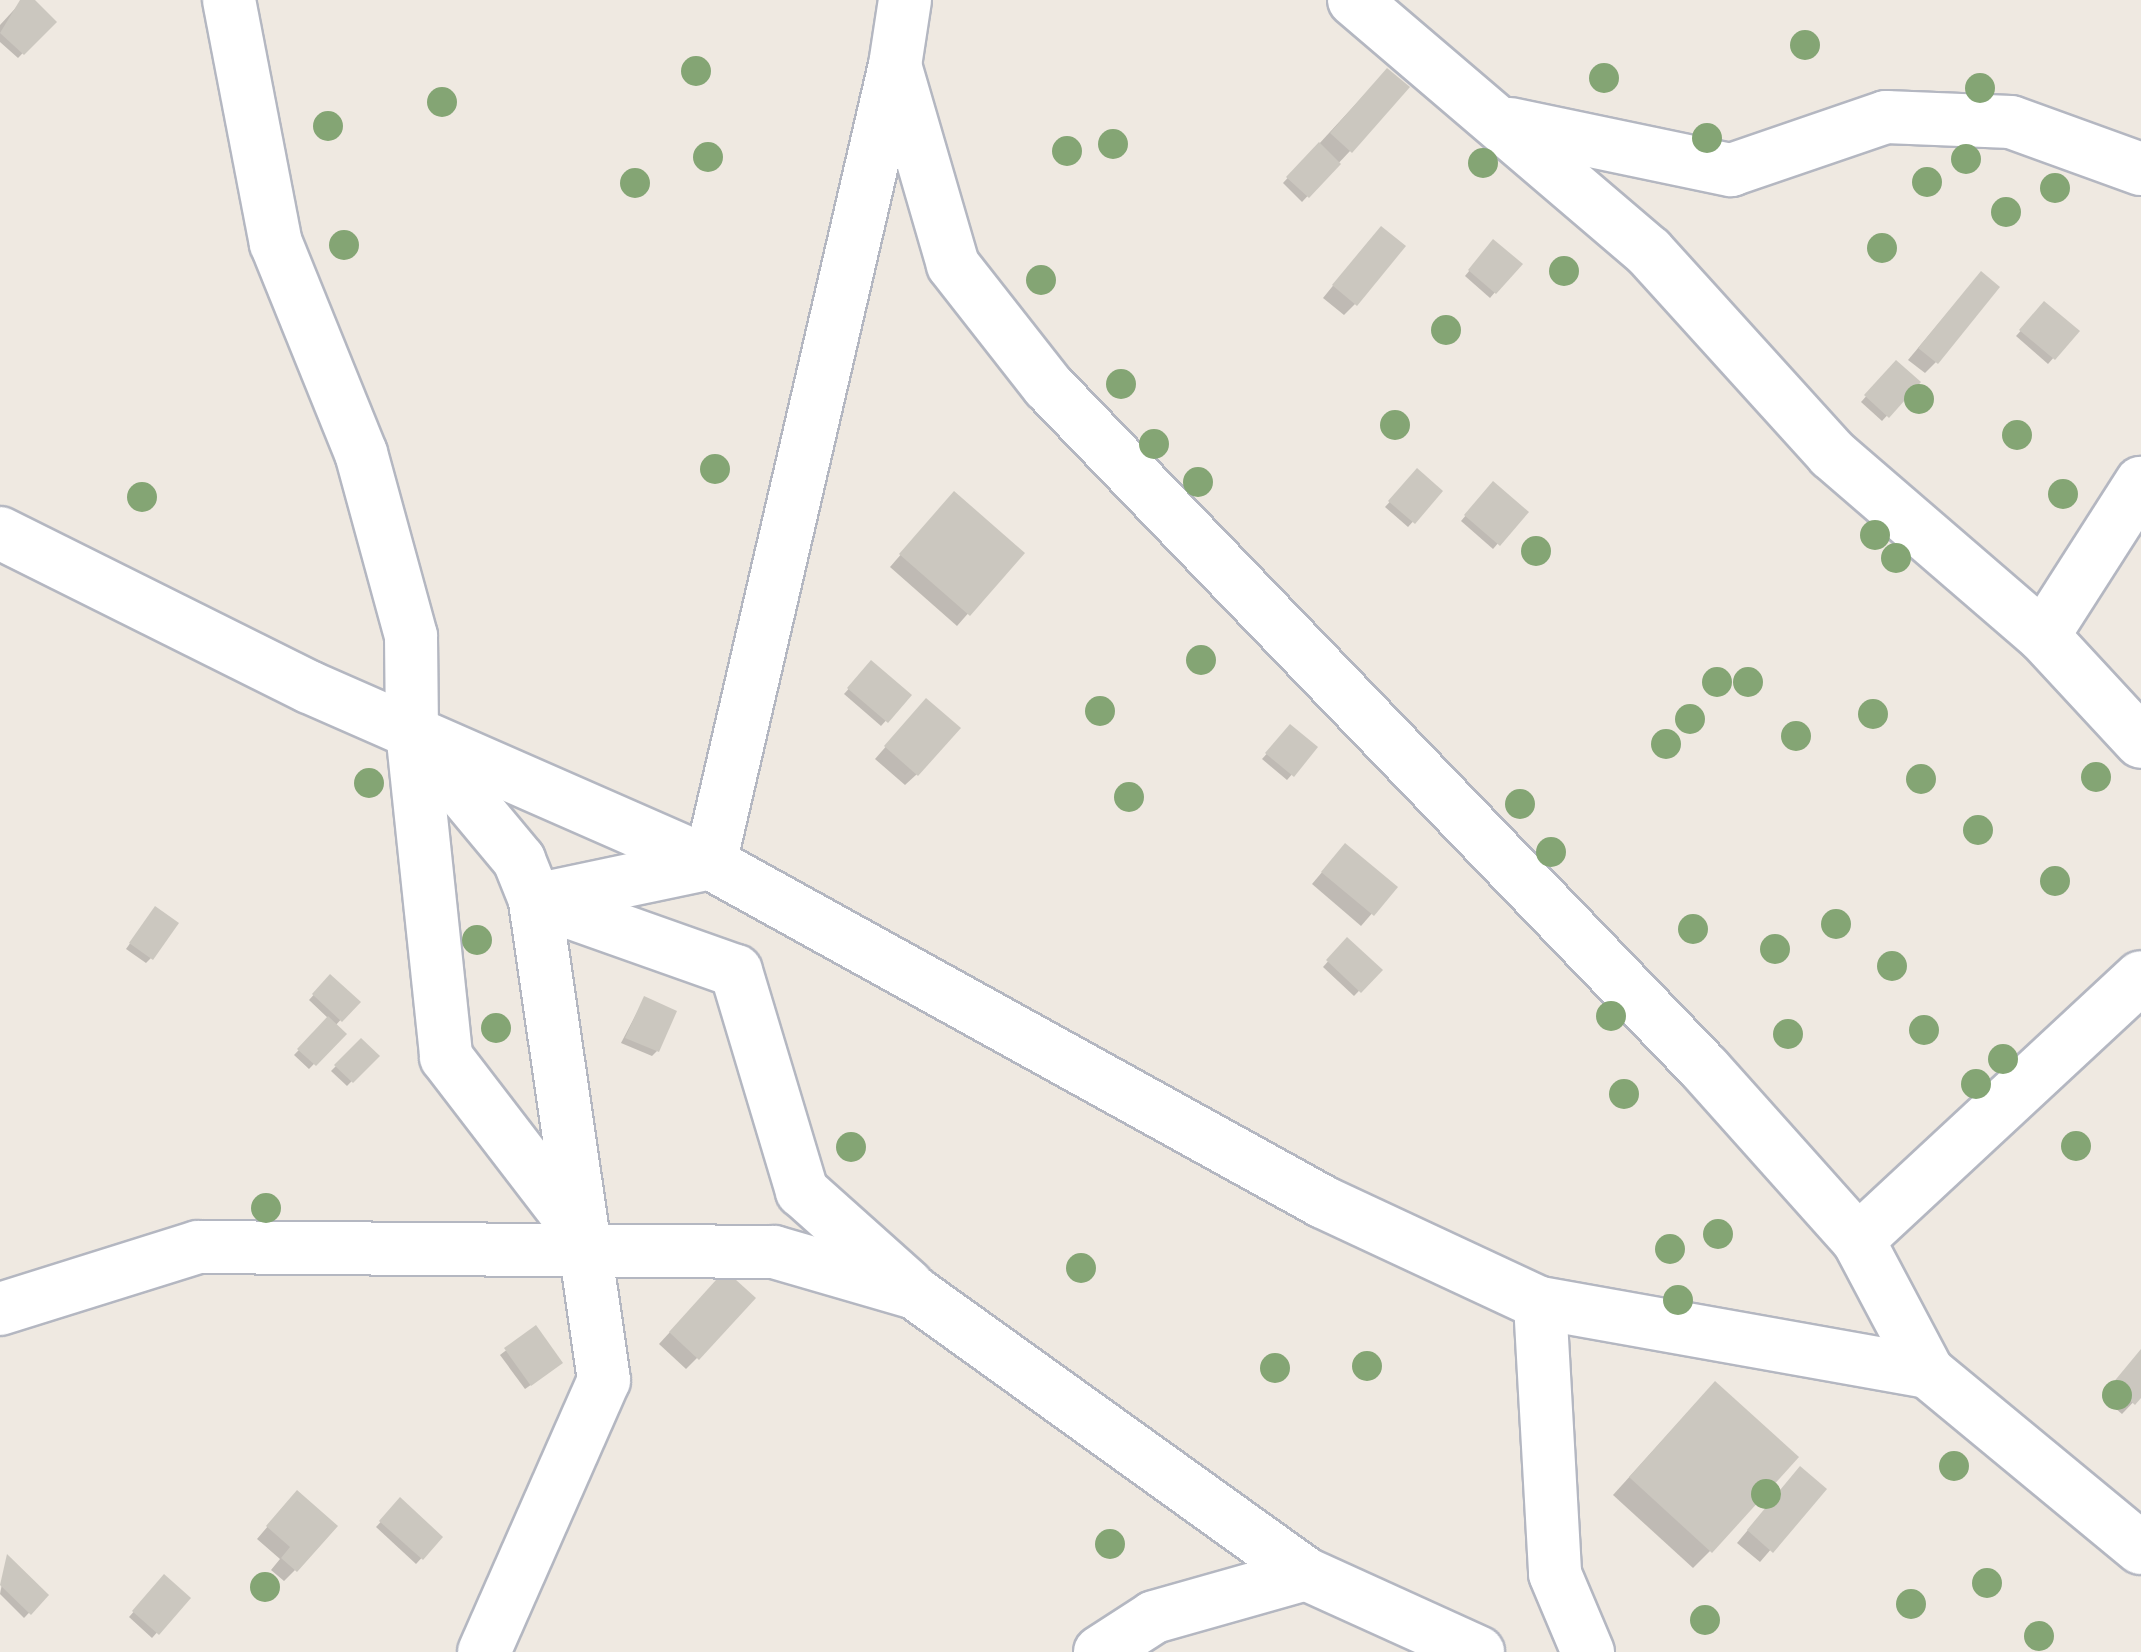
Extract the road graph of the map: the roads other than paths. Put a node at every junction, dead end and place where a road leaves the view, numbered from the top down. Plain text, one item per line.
1 (229, 0) edge
2 (905, 0) edge
3 (1354, 0) edge
4 (896, 65) junction
5 (1508, 124) junction
6 (2141, 169) edge
7 (2141, 483) edge
8 (0, 533) edge
9 (2043, 636) junction
10 (412, 732) junction
11 (2141, 742) edge
12 (710, 863) junction
13 (534, 900) junction
14 (2141, 976) edge
15 (1858, 1240) junction
16 (590, 1244) junction
17 (916, 1293) junction
18 (1540, 1303) junction
19 (0, 1308) edge
20 (1928, 1372) junction
21 (2141, 1548) edge
22 (1306, 1574) junction
23 (484, 1652) edge
24 (1100, 1652) edge
25 (1478, 1652) edge
26 (1588, 1652) edge

1 - 10 street
2 - 4 street
3 - 5 street
4 - 12 street
4 - 15 street
5 - 6 street
5 - 9 street
7 - 9 street
8 - 10 street
9 - 11 street
10 - 12 street
10 - 13 street
10 - 16 street
12 - 13 street
12 - 18 street
13 - 16 street
13 - 17 street
14 - 15 street
15 - 20 street
16 - 17 street
16 - 19 street
16 - 23 street
17 - 22 street
18 - 20 street
18 - 26 street
20 - 21 street
22 - 24 street
22 - 25 street

